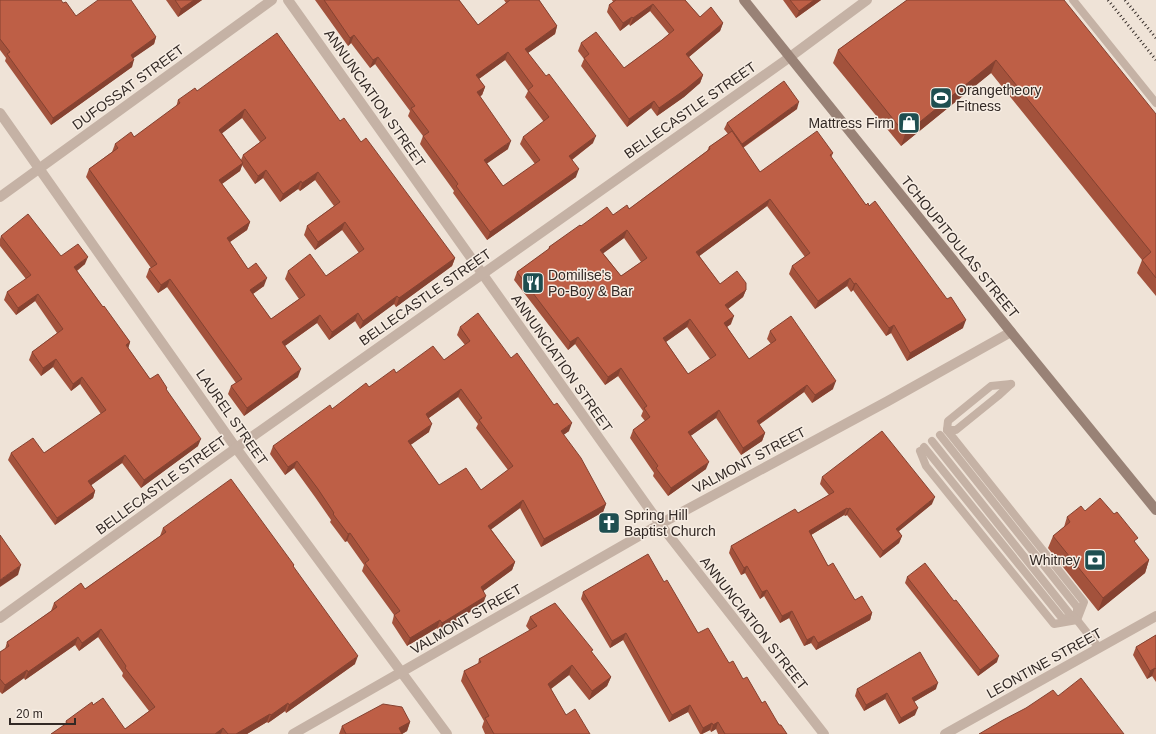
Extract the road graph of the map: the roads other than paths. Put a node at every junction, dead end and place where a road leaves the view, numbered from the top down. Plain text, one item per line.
1 (272, 0) edge
2 (288, 0) edge
3 (744, 0) edge
4 (867, 0) edge
5 (1073, 0) edge
6 (790, 57) junction
7 (1156, 103) edge
8 (0, 113) edge
9 (39, 168) junction
10 (0, 196) edge
11 (482, 274) junction
12 (1011, 332) junction
13 (947, 430) junction
14 (940, 435) dead end
15 (932, 441) dead end
16 (236, 448) junction
17 (922, 449) dead end
18 (1156, 510) edge
19 (660, 524) junction
20 (1156, 616) edge
21 (0, 618) edge
22 (1077, 620) junction
23 (1099, 648) junction
24 (401, 673) junction
25 (293, 734) edge
26 (447, 734) edge
27 (824, 734) edge
28 (945, 734) edge

1 - 9 street, DUFOSSAT STREET
2 - 11 street, ANNUNCIATION STREET
3 - 6 street, TCHOUPITOULAS STREET
4 - 6 street, BELLECASTLE STREET
5 - 7 lane
6 - 11 street, BELLECASTLE STREET
6 - 12 street, TCHOUPITOULAS STREET
8 - 9 street, LAUREL STREET
9 - 10 street, DUFOSSAT STREET
9 - 16 street, LAUREL STREET
11 - 16 street, BELLECASTLE STREET
11 - 19 street, ANNUNCIATION STREET
12 - 18 street, TCHOUPITOULAS STREET
12 - 19 street, VALMONT STREET
13 - 13 lane
13 - 22 lane
14 - 22 lane
15 - 22 lane
16 - 21 street, BELLECASTLE STREET
16 - 24 street, LAUREL STREET
17 - 22 lane
19 - 24 street, VALMONT STREET
19 - 27 street, ANNUNCIATION STREET
20 - 23 street, LEONTINE STREET
22 - 23 lane
23 - 28 street, LEONTINE STREET
24 - 25 street, VALMONT STREET
24 - 26 street, LAUREL STREET

